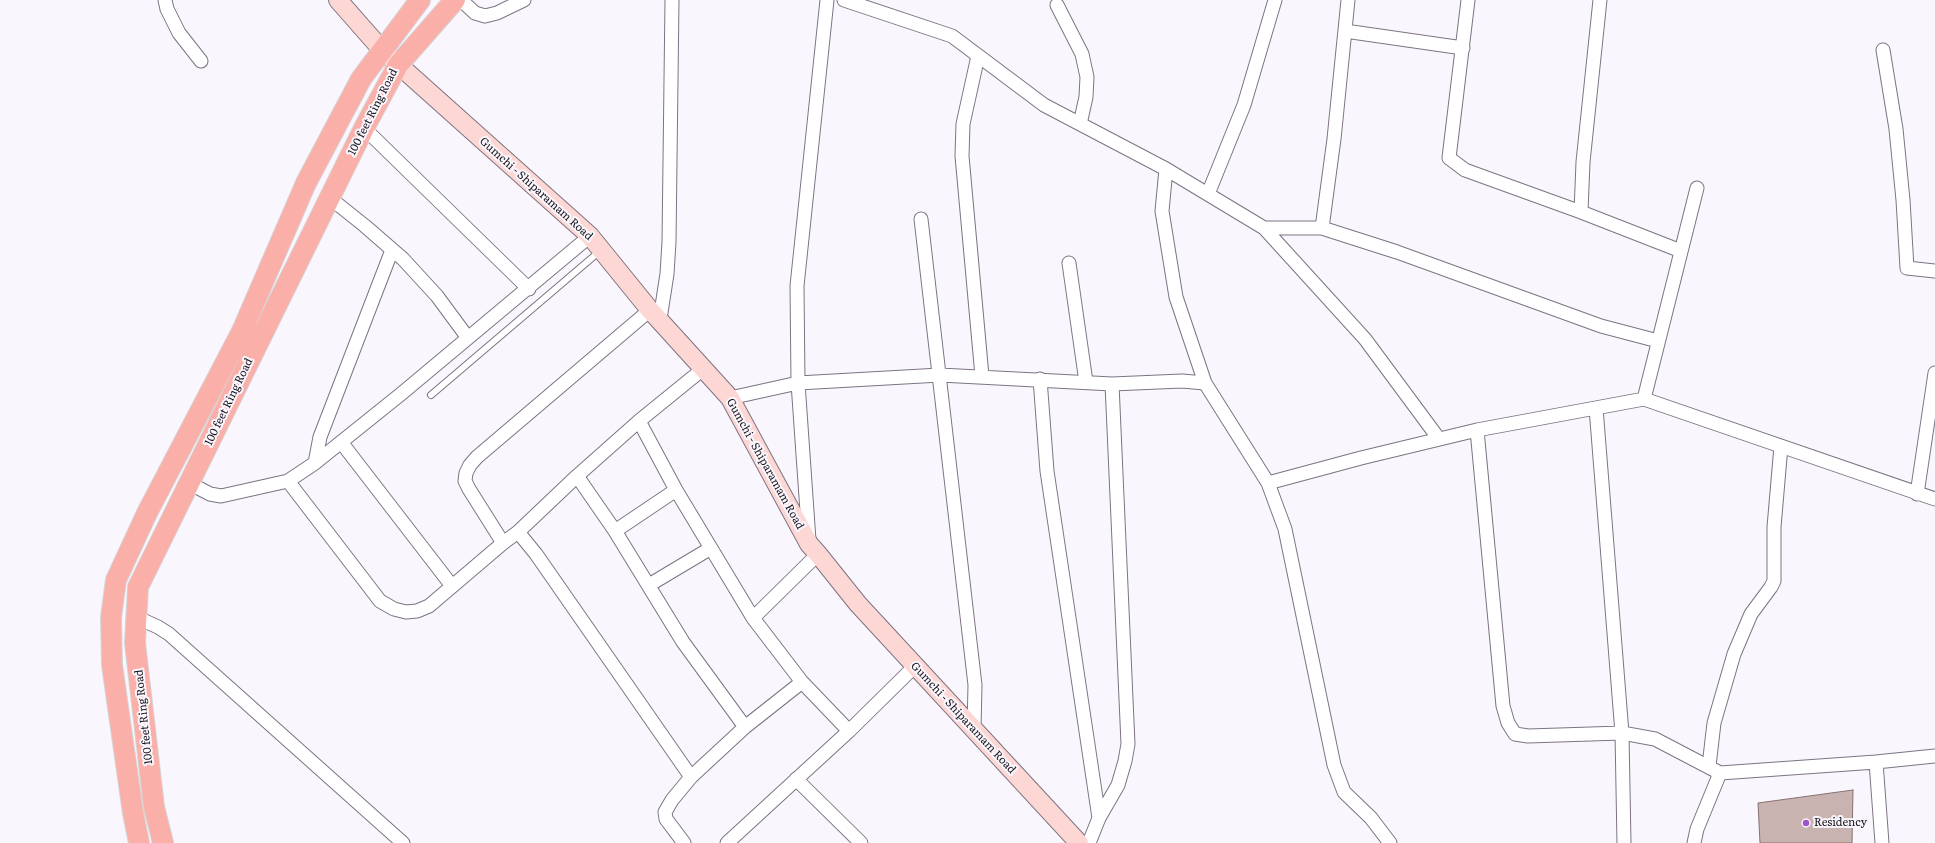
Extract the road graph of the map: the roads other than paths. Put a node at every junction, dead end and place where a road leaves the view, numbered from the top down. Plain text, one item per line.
1 (165, 0) edge
2 (338, 0) edge
3 (420, 0) edge
4 (455, 0) edge
5 (461, 0) edge
6 (524, 0) edge
7 (672, 0) edge
8 (827, 0) edge
9 (844, 0) edge
10 (1274, 0) edge
11 (1348, 0) edge
12 (1468, 0) edge
13 (1600, 0) edge
14 (868, 4) edge
15 (1057, 5) dead end
16 (1345, 31) junction
17 (1463, 48) junction
18 (382, 50) junction
19 (1882, 50) dead end
20 (978, 56) junction
21 (201, 61) dead end
22 (398, 64) junction
23 (1080, 124) junction
24 (364, 128) junction
25 (1166, 168) junction
26 (1696, 188) dead end
27 (1208, 194) junction
28 (330, 198) junction
29 (1580, 212) junction
30 (921, 219) dead end
31 (1264, 228) junction
32 (1322, 228) junction
33 (596, 243) junction
34 (392, 250) junction
35 (1681, 251) junction
36 (1070, 263) dead end
37 (1935, 271) edge
38 (529, 289) junction
39 (655, 315) junction
40 (468, 338) junction
41 (1658, 342) junction
42 (703, 368) junction
43 (1935, 373) edge
44 (940, 375) junction
45 (982, 376) junction
46 (1040, 379) junction
47 (1086, 382) junction
48 (798, 383) junction
49 (1205, 383) junction
50 (1112, 384) junction
51 (431, 396) dead end
52 (730, 398) junction
53 (1644, 399) junction
54 (1596, 408) junction
55 (639, 421) junction
56 (1477, 430) junction
57 (1439, 440) junction
58 (341, 442) junction
59 (1781, 446) junction
60 (315, 463) junction
61 (577, 476) junction
62 (288, 481) junction
63 (189, 483) junction
64 (1268, 483) junction
65 (676, 490) junction
66 (1917, 494) junction
67 (1935, 499) edge
68 (518, 532) junction
69 (615, 532) junction
70 (502, 543) junction
71 (711, 548) junction
72 (814, 549) junction
73 (649, 585) junction
74 (452, 586) junction
75 (136, 618) junction
76 (753, 618) junction
77 (915, 666) junction
78 (802, 682) junction
79 (745, 727) junction
80 (974, 729) junction
81 (849, 731) junction
82 (1622, 733) junction
83 (1935, 756) edge
84 (1876, 762) junction
85 (1714, 770) junction
86 (691, 777) junction
87 (796, 779) junction
88 (1100, 818) junction
89 (139, 843) edge
90 (163, 843) edge
91 (403, 843) edge
92 (684, 843) edge
93 (726, 843) edge
94 (861, 843) edge
95 (1079, 843) edge
96 (1089, 843) edge
97 (1390, 843) edge
98 (1624, 843) edge
99 (1694, 843) edge
100 (1882, 843) edge

1 - 21 street
2 - 18 street, Gumchi - Shiparamam Road
3 - 18 main road, 100 feet Ring Road
4 - 22 main road, 100 feet Ring Road
5 - 6 street
7 - 39 street
8 - 48 street
9 - 14 street
10 - 27 street
11 - 16 street
12 - 17 street
13 - 29 street
14 - 20 street
15 - 23 street
16 - 17 street
16 - 32 street
17 - 29 street
18 - 22 street, Gumchi - Shiparamam Road
18 - 89 main road, 100 feet Ring Road
19 - 37 street
20 - 23 street
20 - 45 street
22 - 24 main road, 100 feet Ring Road
22 - 33 street, Gumchi - Shiparamam Road
23 - 25 street
24 - 28 main road, 100 feet Ring Road
24 - 38 street
25 - 27 street
25 - 49 street
26 - 35 street
27 - 31 street
28 - 34 street
28 - 63 main road, 100 feet Ring Road
29 - 35 street
30 - 44 street
31 - 32 street
31 - 57 street
32 - 41 street
33 - 38 street
33 - 39 street, Gumchi - Shiparamam Road
33 - 51 lane
34 - 40 street
34 - 60 street
35 - 41 street
36 - 47 street
38 - 40 street
39 - 42 street, Gumchi - Shiparamam Road
39 - 70 street
40 - 58 street
41 - 53 street
42 - 52 street, Gumchi - Shiparamam Road
42 - 55 street
43 - 66 street
44 - 45 street
44 - 48 street
44 - 80 street
45 - 46 street
46 - 47 street
46 - 88 street
47 - 50 street
48 - 52 street
48 - 72 street
49 - 50 street
49 - 64 street
50 - 88 street
52 - 72 street, Gumchi - Shiparamam Road
53 - 54 street
53 - 59 street
54 - 56 street
54 - 82 street
55 - 61 street
55 - 65 street
56 - 57 street
56 - 82 street
57 - 64 street
58 - 60 street
58 - 74 street
59 - 66 street
59 - 85 street
60 - 62 street
61 - 68 street
61 - 69 street
62 - 63 street
62 - 74 street
63 - 75 main road, 100 feet Ring Road
64 - 97 street
65 - 69 street
65 - 71 street
66 - 67 street
68 - 70 street
68 - 86 street
69 - 73 street
70 - 74 street
71 - 73 street
71 - 76 street
72 - 76 street
72 - 77 street, Gumchi - Shiparamam Road
73 - 79 street
75 - 90 main road, 100 feet Ring Road
75 - 91 street
76 - 78 street
77 - 80 street, Gumchi - Shiparamam Road
77 - 81 street
78 - 79 street
78 - 81 street
79 - 86 street
80 - 95 street, Gumchi - Shiparamam Road
81 - 87 street
82 - 85 street
82 - 98 street
83 - 84 street
84 - 85 street
84 - 100 street
85 - 99 street
86 - 92 street
87 - 93 street
87 - 94 street
88 - 96 street

